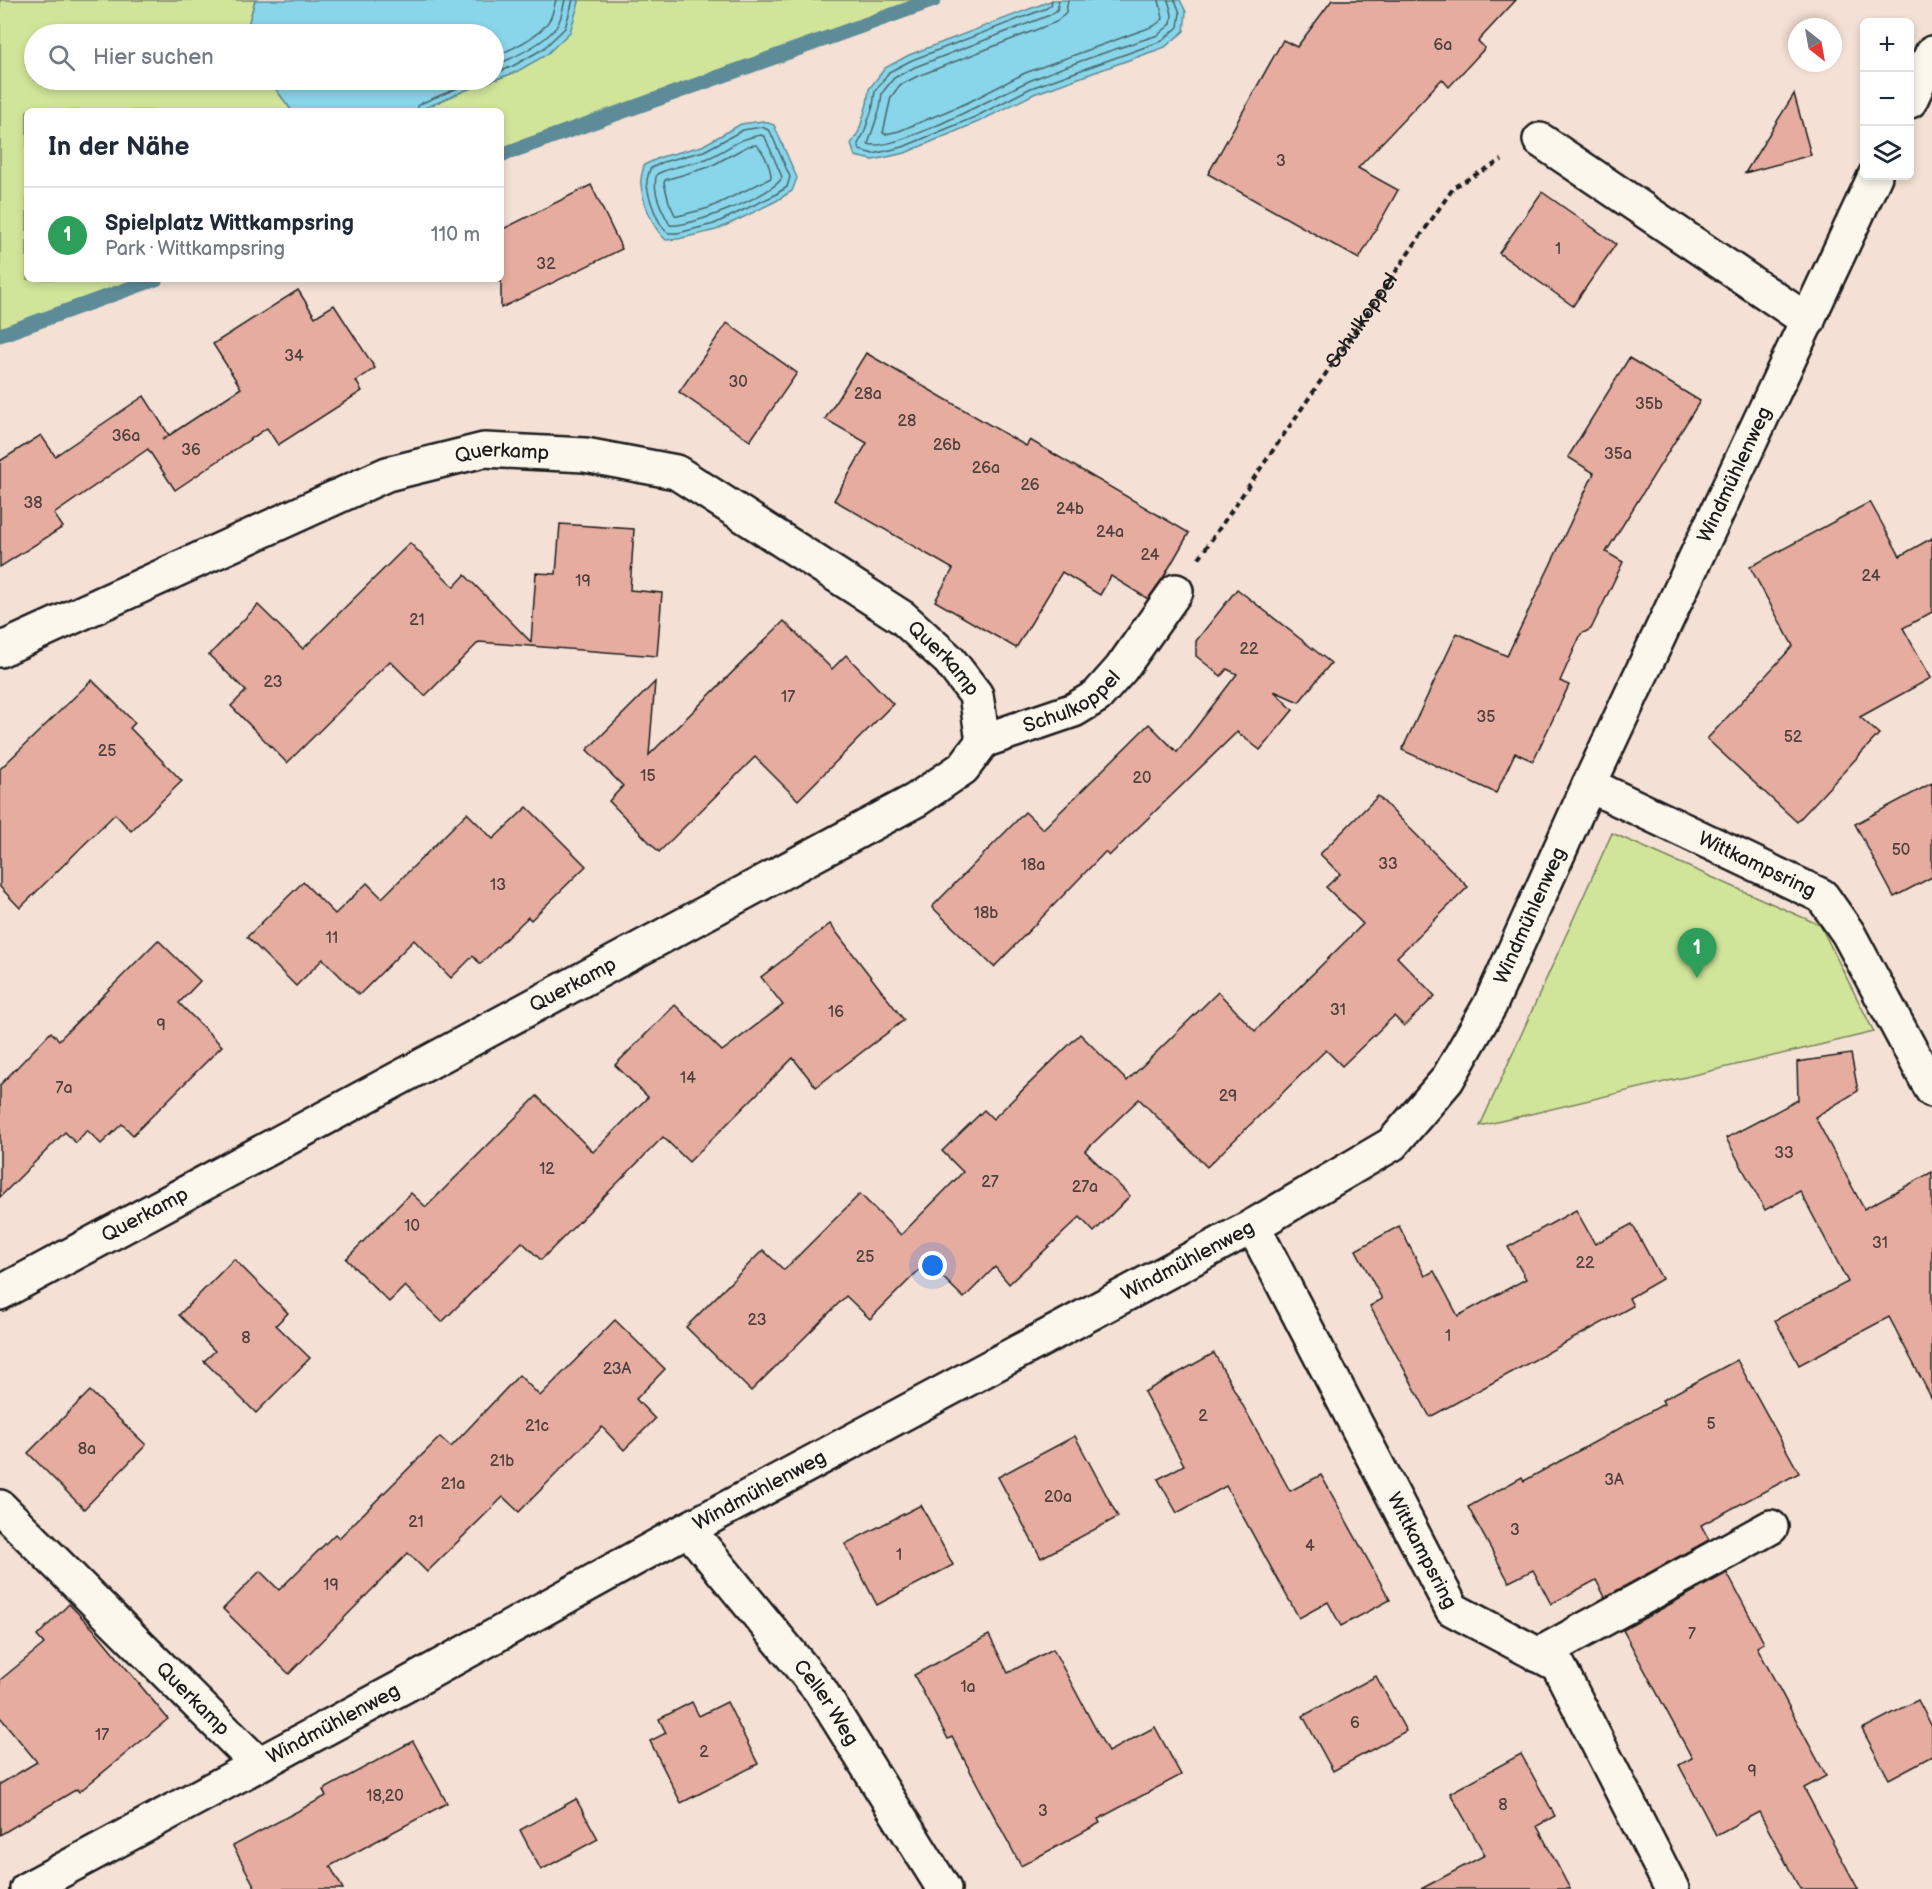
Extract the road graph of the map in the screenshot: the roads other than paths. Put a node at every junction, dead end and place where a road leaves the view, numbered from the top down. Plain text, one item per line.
1 (1932, 53) edge
2 (1914, 92) edge
3 (1540, 140) road end
4 (1873, 180) edge
5 (1808, 321) junction
6 (1176, 591) road end
7 (0, 650) edge
8 (983, 741) junction
9 (1589, 784) junction
10 (1932, 1090) edge
11 (1253, 1226) junction
12 (0, 1293) edge
13 (0, 1507) edge
14 (1771, 1527) dead end
15 (688, 1528) junction
16 (1538, 1655) junction
17 (258, 1763) junction
18 (27, 1889) edge
19 (944, 1889) edge
20 (1672, 1889) edge

1 - 2 street
3 - 5 street
4 - 5 street, Windmühlenweg
5 - 9 street, Windmühlenweg
6 - 8 street, Schulkoppel
7 - 8 street, Querkamp
8 - 12 street, Querkamp
9 - 10 street, Wittkampsring
9 - 11 street, Windmühlenweg
11 - 15 street, Windmühlenweg
11 - 16 street, Wittkampsring
13 - 17 street, Querkamp
14 - 16 street
15 - 17 street, Windmühlenweg
15 - 19 street, Celler Weg
16 - 20 street, Wittkampsring
17 - 18 street, Windmühlenweg

